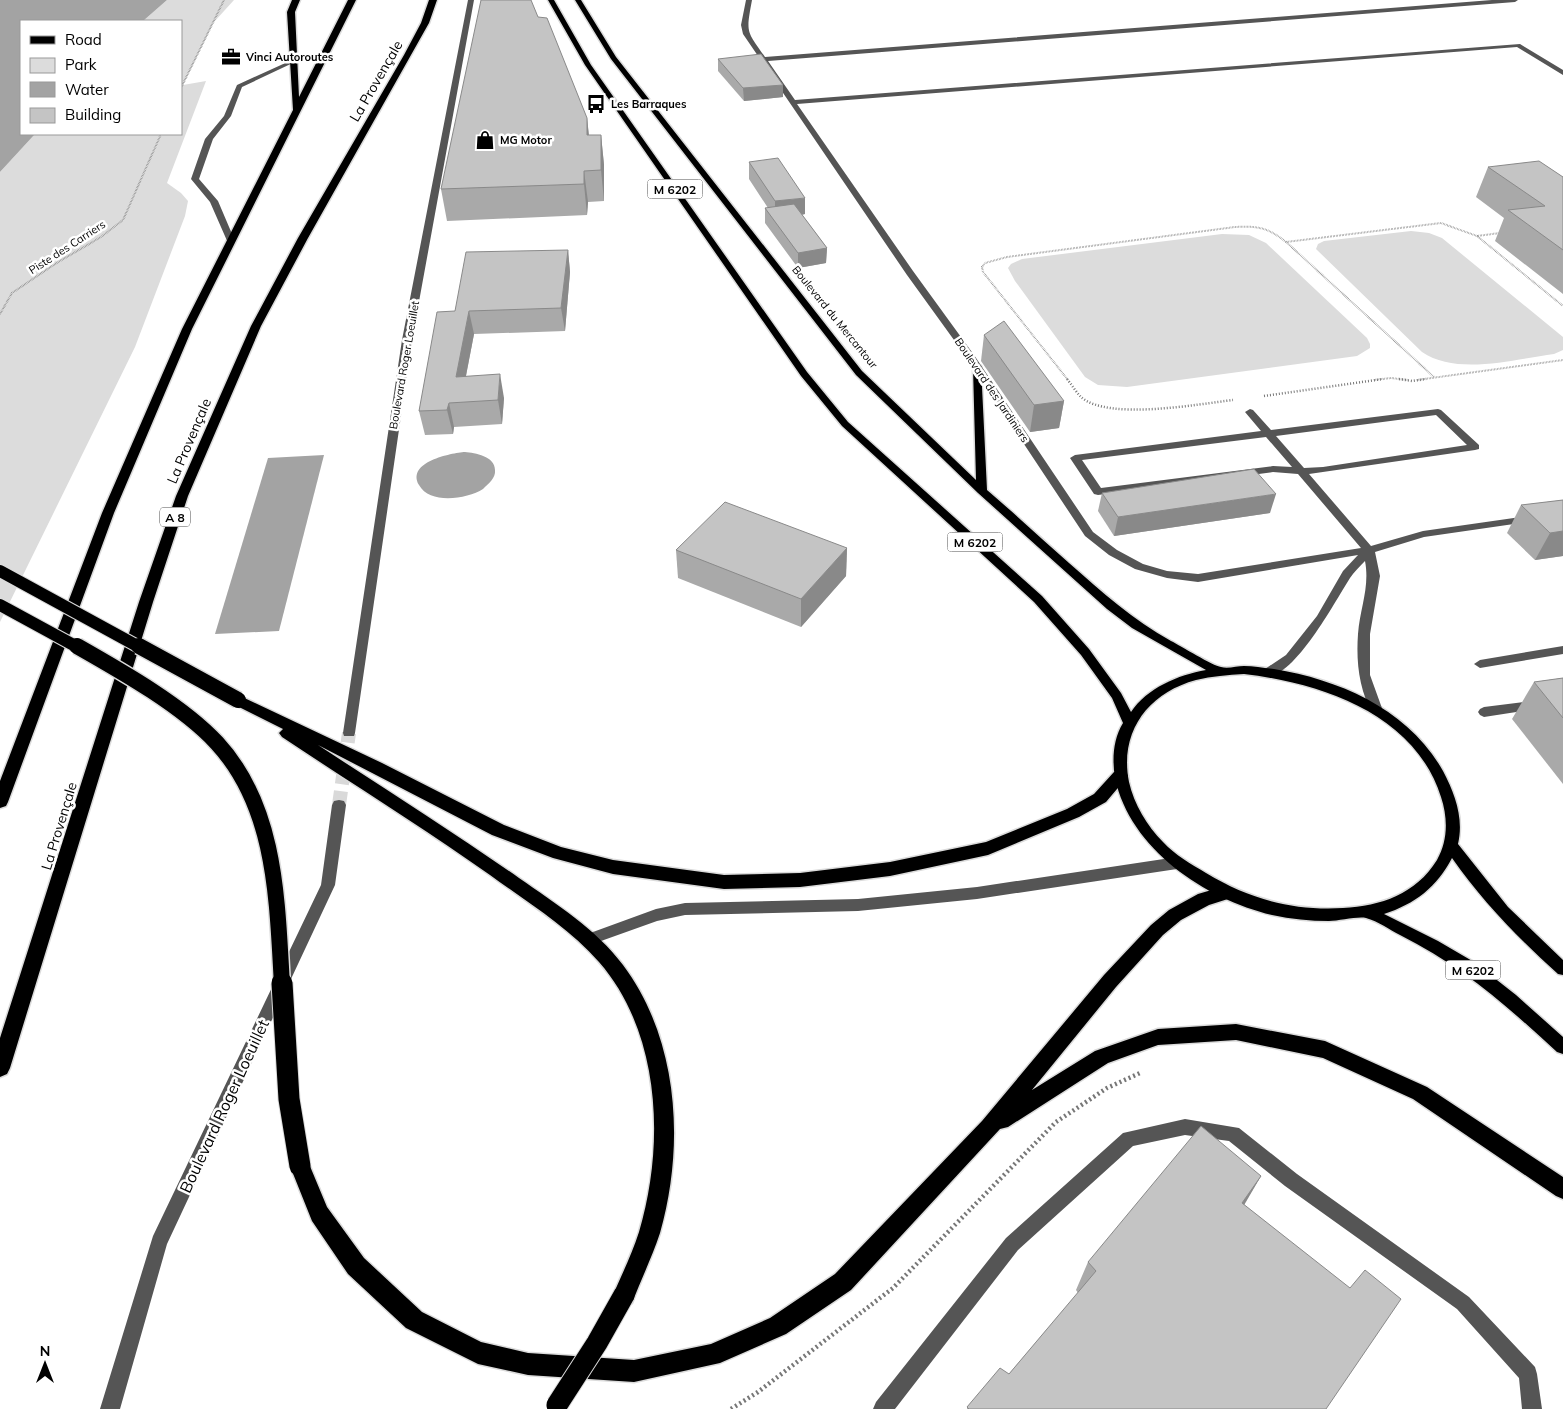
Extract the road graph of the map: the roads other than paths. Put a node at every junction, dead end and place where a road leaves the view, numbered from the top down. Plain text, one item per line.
1 (296, 0) edge
2 (352, 0) edge
3 (433, 0) edge
4 (471, 0) edge
5 (551, 0) edge
6 (578, 0) edge
7 (749, 0) edge
8 (1515, 0) edge
9 (765, 59) junction
10 (294, 61) junction
11 (1563, 73) edge
12 (794, 102) junction
13 (296, 111) junction
14 (231, 241) junction
15 (978, 368) junction
16 (1250, 412) dead end
17 (1269, 435) junction
18 (1302, 471) junction
19 (982, 491) junction
20 (1563, 514) edge
21 (1369, 550) junction
22 (0, 571) edge
23 (0, 605) edge
24 (1563, 650) edge
25 (1480, 664) dead end
26 (1220, 672) junction
27 (1269, 672) junction
28 (238, 700) junction
29 (1563, 701) edge
30 (1377, 711) junction
31 (1484, 712) dead end
32 (1129, 722) junction
33 (349, 733) tunnel mouth
34 (1120, 776) junction
35 (0, 802) edge
36 (339, 805) tunnel mouth
37 (1451, 846) junction
38 (1177, 863) junction
39 (1225, 893) junction
40 (1369, 913) junction
41 (587, 940) junction
42 (1563, 969) edge
43 (1563, 1047) edge
44 (0, 1068) edge
45 (989, 1128) junction
46 (1563, 1189) edge
47 (556, 1407) edge
48 (110, 1409) edge
49 (883, 1409) edge
50 (1532, 1409) edge

1 - 10 highway
2 - 13 highway
3 - 44 highway, La Provençale / A 8
4 - 33 street, Boulevard Roger Loeuillet
5 - 32 main road, M 6202
6 - 19 main road, Boulevard du Mercantour / M 6202
7 - 9 street, Boulevard des Jardiniers
8 - 9 street
9 - 12 street, Boulevard des Jardiniers
10 - 13 highway
10 - 14 street
11 - 12 street
12 - 15 street, Boulevard des Jardiniers
13 - 14 highway
14 - 35 highway
15 - 19 main road
15 - 21 street, Boulevard des Jardiniers
16 - 17 street
17 - 18 street
17 - 18 street
17 - 18 street
18 - 21 street
19 - 26 main road, Boulevard du Mercantour / M 6202
20 - 21 street, Boulevard des Jardiniers
21 - 27 street
21 - 30 street
22 - 28 highway, bridge
23 - 45 highway, bridge
24 - 25 street
26 - 27 main road
26 - 32 main road
27 - 30 main road
28 - 34 highway
28 - 41 highway
29 - 31 street
30 - 37 main road
32 - 34 main road
34 - 38 main road
36 - 48 street, Boulevard Roger Loeuillet
37 - 40 main road
37 - 42 main road
38 - 39 main road
38 - 41 street
39 - 40 main road
39 - 45 highway
40 - 43 main road, M 6202
41 - 47 highway, bridge
45 - 46 highway
49 - 50 street

